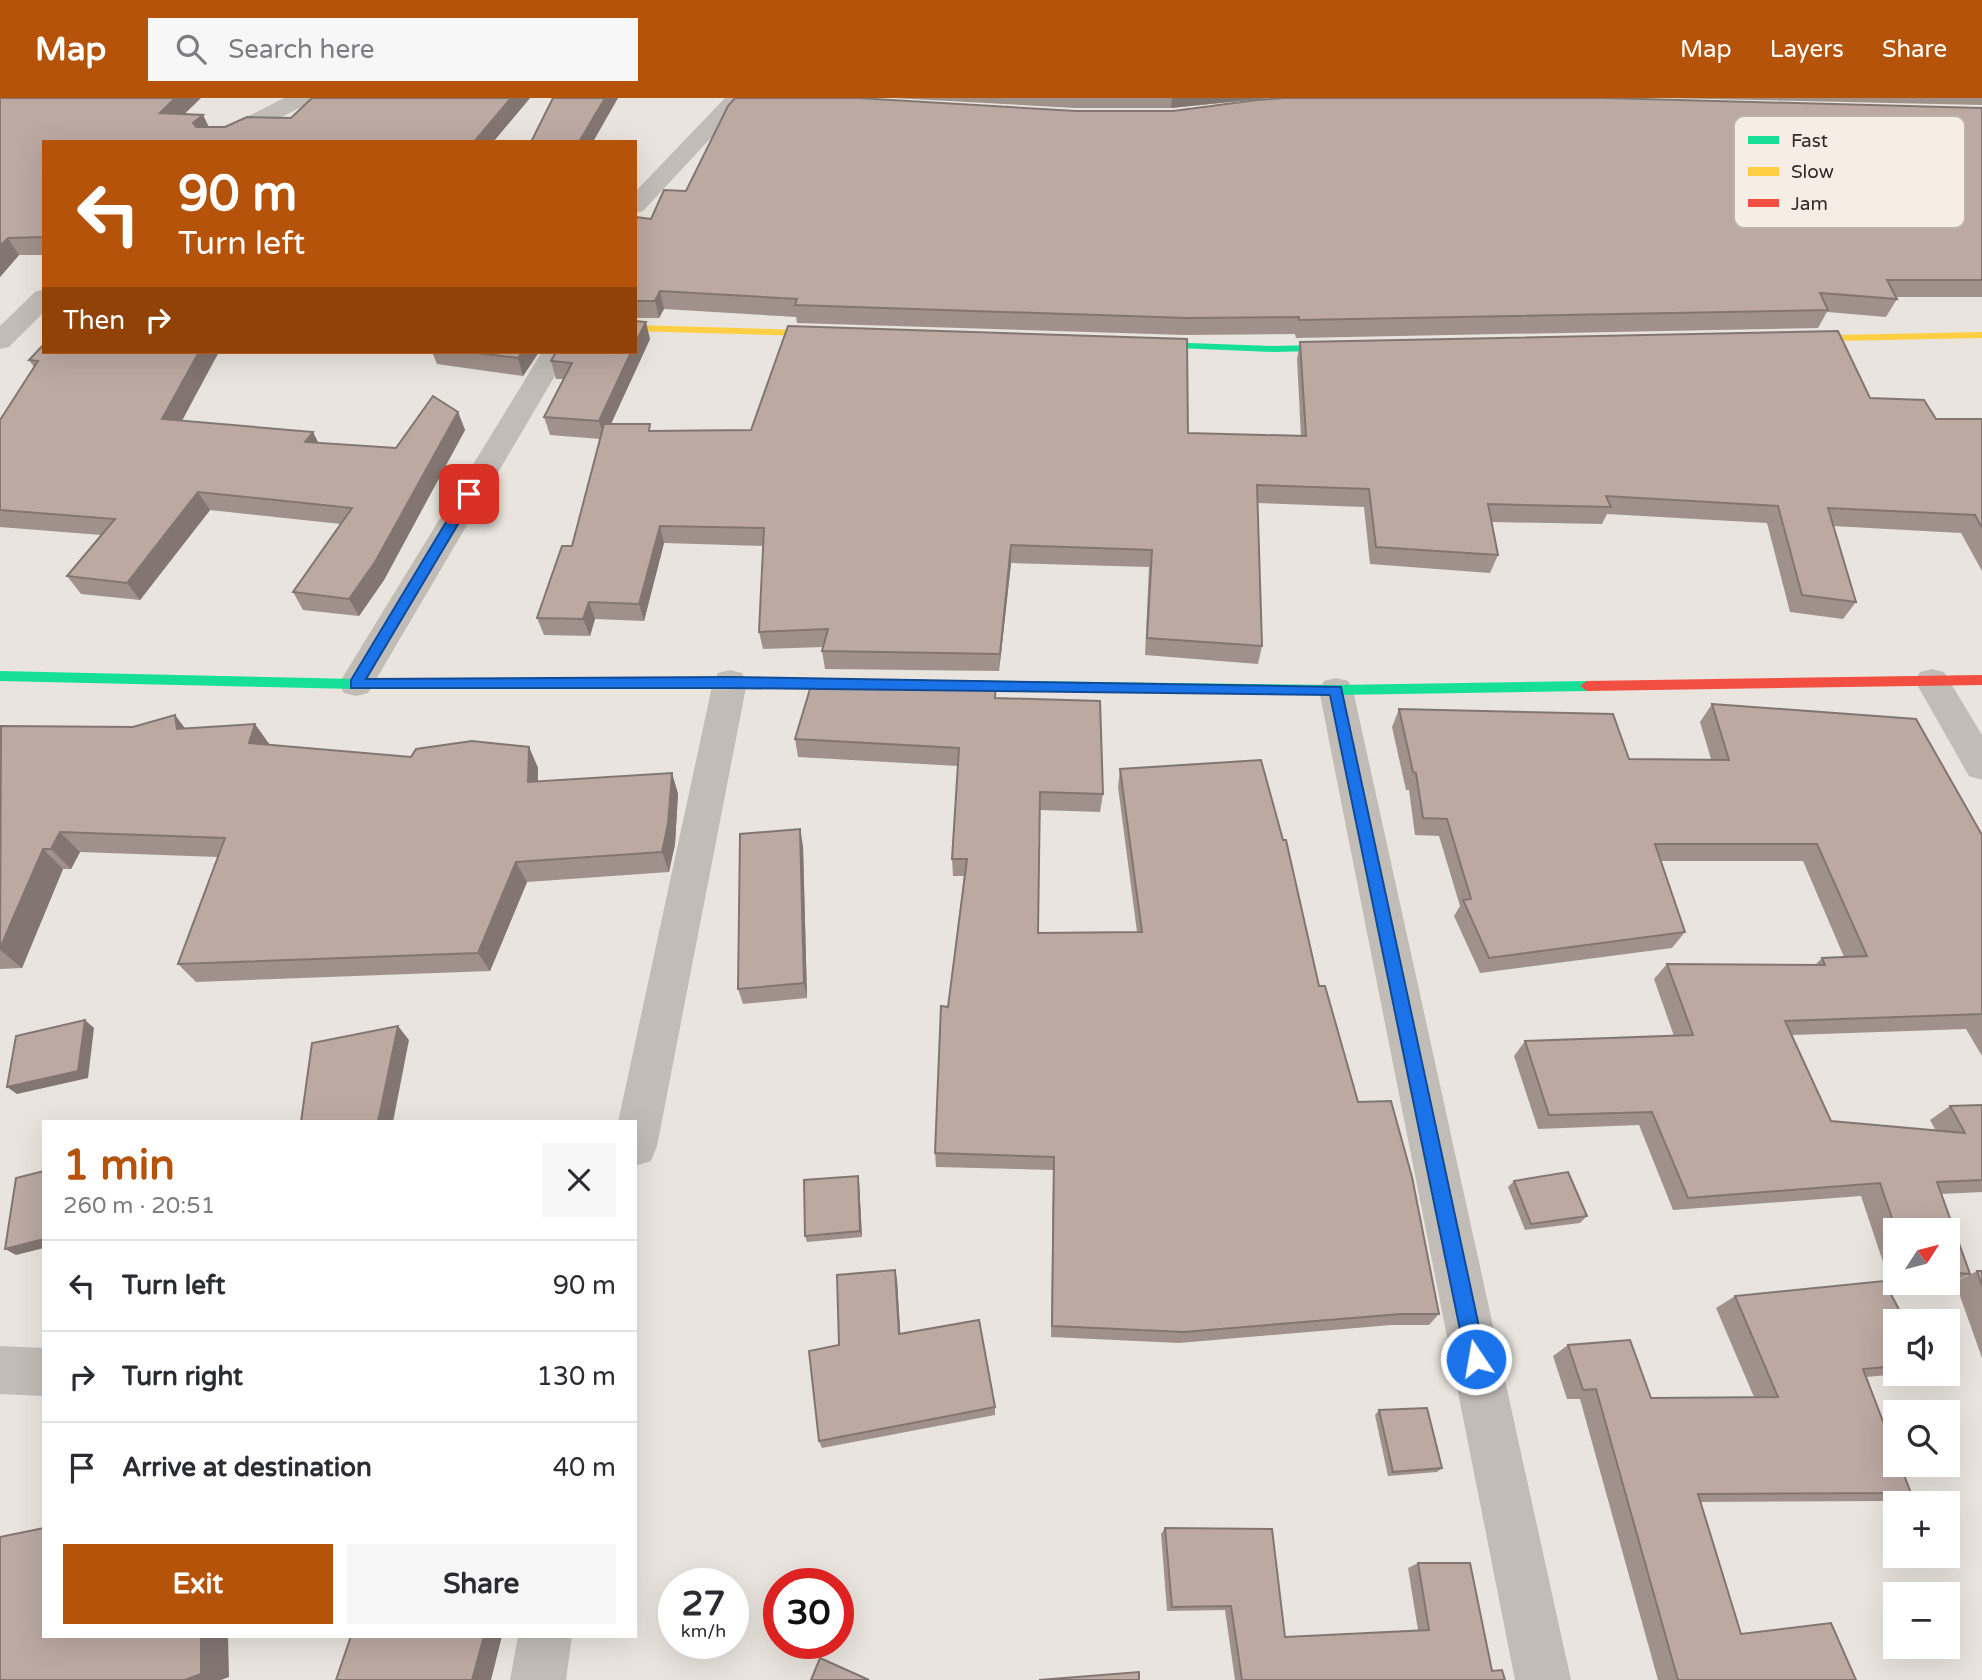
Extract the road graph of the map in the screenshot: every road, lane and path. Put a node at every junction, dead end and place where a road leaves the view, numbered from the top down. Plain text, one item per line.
1 (301, 98) edge
2 (737, 98) edge
3 (765, 100) edge
4 (219, 140) edge
5 (637, 204) edge
6 (42, 299) edge
7 (637, 328) edge
8 (858, 335) edge
9 (1982, 335) edge
10 (1774, 339) edge
11 (0, 341) edge
12 (1122, 344) edge
13 (1372, 347) edge
14 (554, 354) edge
15 (0, 676) edge
16 (1933, 681) junction
17 (1982, 681) edge
18 (730, 682) junction
19 (356, 684) junction
20 (882, 684) edge
21 (923, 685) edge
22 (1336, 690) junction
23 (1982, 766) edge
24 (637, 1136) edge
25 (0, 1370) edge
26 (42, 1372) edge
27 (545, 1638) edge
28 (538, 1680) edge
29 (1543, 1680) edge

1 - 4 street
2 - 3 street
2 - 5 street
6 - 11 street
7 - 8 street
9 - 10 street
12 - 13 street
14 - 19 street
15 - 19 street
16 - 17 street
16 - 22 street
16 - 23 street
18 - 19 street
18 - 20 street
18 - 24 street
21 - 22 street
22 - 29 street
25 - 26 street
27 - 28 street

